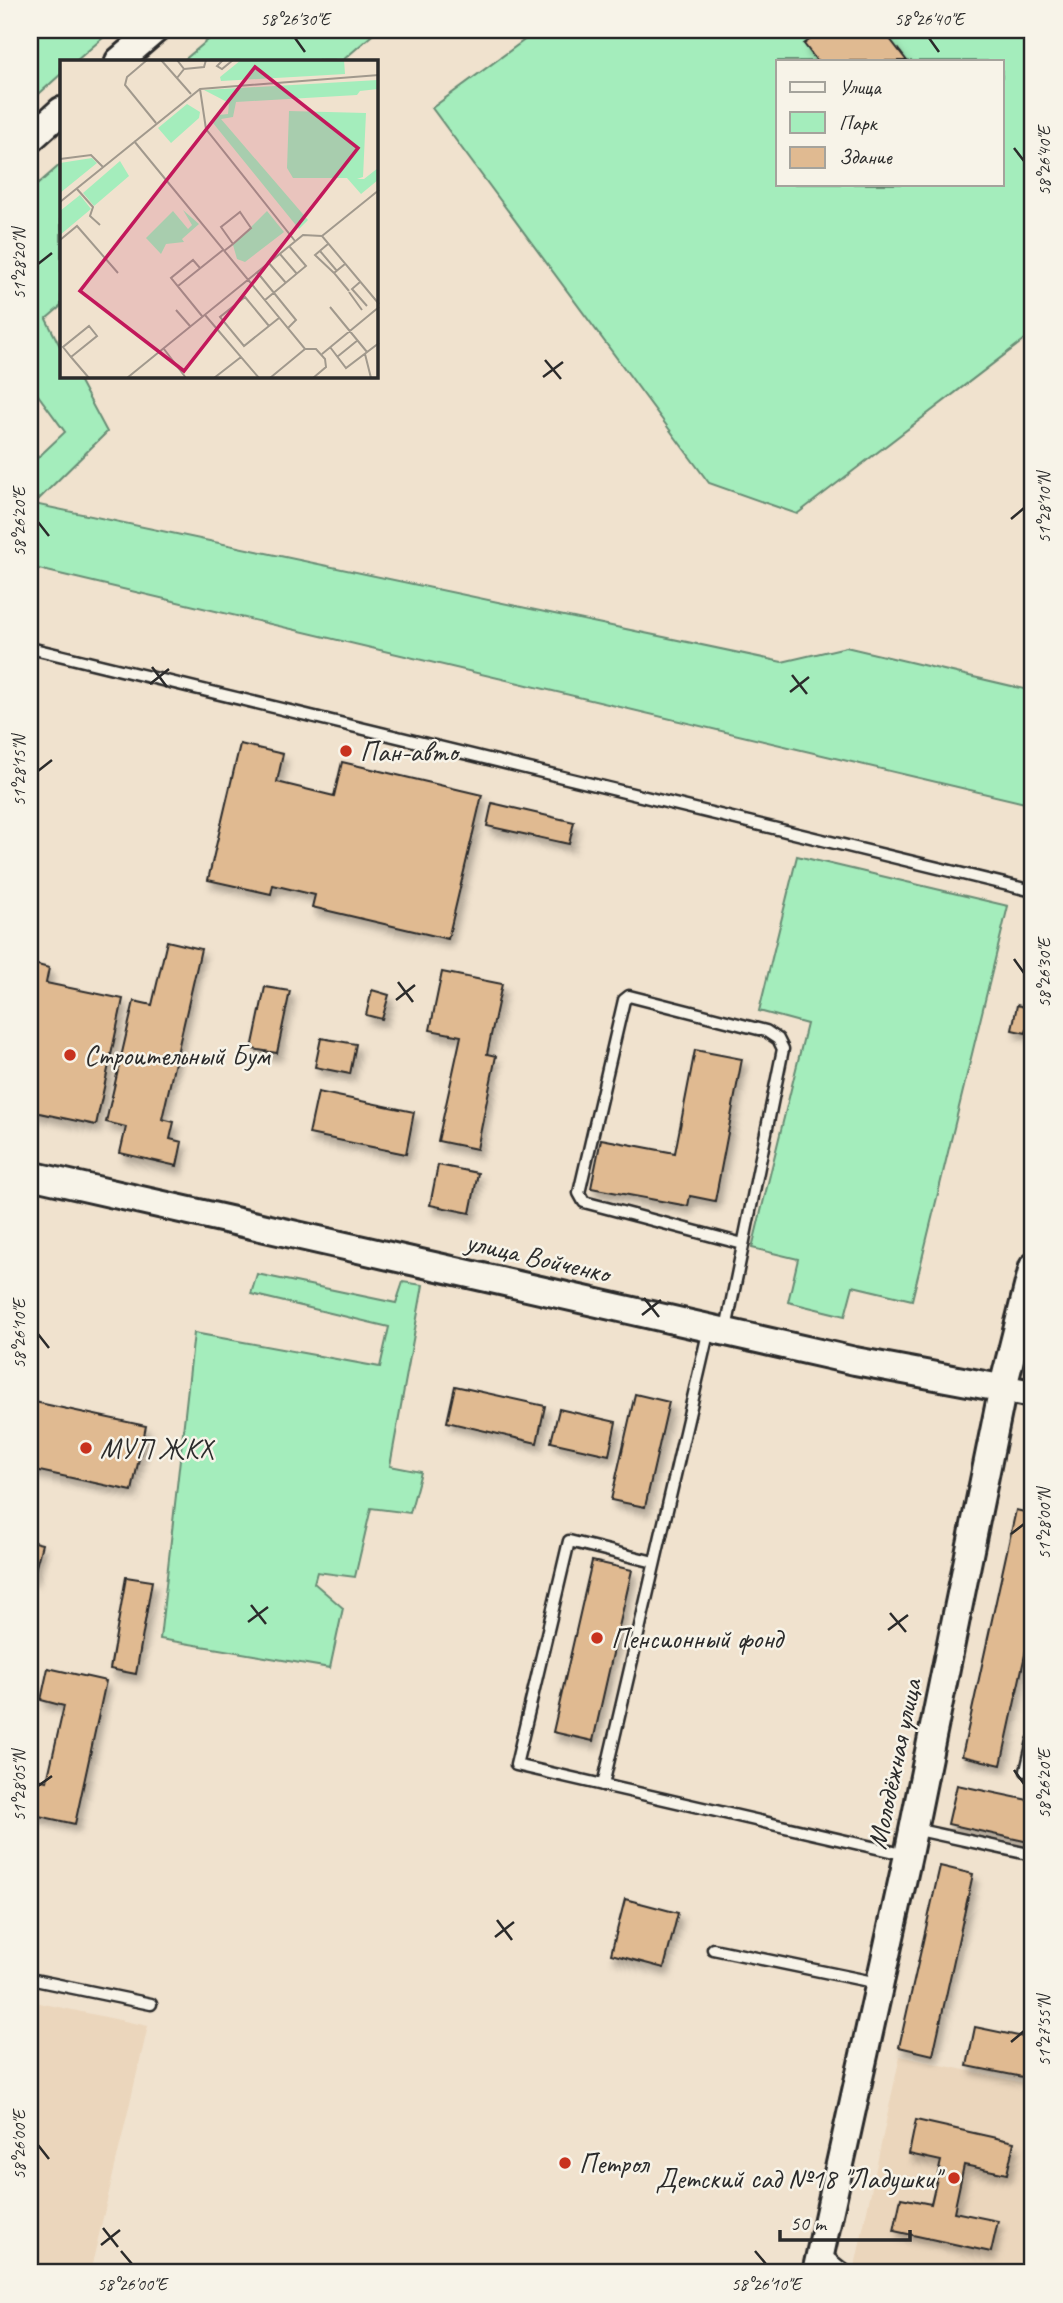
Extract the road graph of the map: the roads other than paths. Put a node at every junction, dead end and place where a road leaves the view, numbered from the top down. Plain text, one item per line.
1 (155, 30) edge
2 (119, 60) edge
3 (60, 112) edge
4 (30, 139) edge
5 (30, 648) edge
6 (1033, 891) edge
7 (30, 1175) edge
8 (743, 1244) junction
9 (1033, 1267) edge
10 (1029, 1300) edge
11 (717, 1330) junction
12 (1003, 1387) junction
13 (1033, 1394) edge
14 (654, 1562) junction
15 (1033, 1741) edge
16 (1033, 1772) edge
17 (603, 1785) junction
18 (913, 1829) junction
19 (908, 1855) junction
20 (1033, 1855) edge
21 (713, 1949) dead end
22 (30, 1979) edge
23 (879, 1983) junction
24 (151, 2004) dead end
25 (818, 2262) edge
26 (848, 2273) edge

1 - 2 main road
3 - 4 main road
5 - 6 lane
7 - 11 main road, улица Войченко
8 - 8 lane
8 - 11 lane
9 - 10 main road, Молодёжная улица
10 - 12 main road, Молодёжная улица
11 - 12 main road, улица Войченко
11 - 14 lane
12 - 13 main road, улица Войченко
12 - 18 main road, Молодёжная улица
14 - 17 lane
14 - 17 lane
15 - 16 lane
17 - 19 lane
18 - 19 main road, Молодёжная улица
18 - 20 lane
19 - 23 main road, Молодёжная улица
21 - 23 lane
22 - 24 lane
23 - 25 main road, Молодёжная улица
25 - 26 lane

